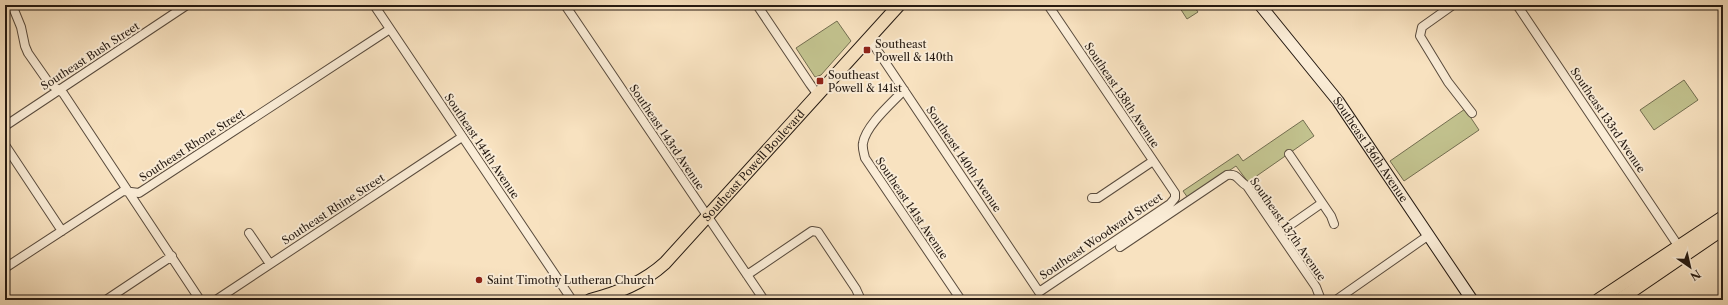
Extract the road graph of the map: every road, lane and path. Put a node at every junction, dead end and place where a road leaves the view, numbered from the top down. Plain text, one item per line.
1 (12, 5) edge
2 (187, 5) edge
3 (374, 5) edge
4 (565, 5) edge
5 (757, 5) edge
6 (899, 5) edge
7 (1048, 5) edge
8 (1260, 5) edge
9 (1453, 5) edge
10 (1517, 5) edge
11 (390, 29) junction
12 (869, 38) junction
13 (59, 90) junction
14 (904, 90) junction
15 (818, 94) junction
16 (1472, 113) dead end
17 (5, 126) edge
18 (462, 137) junction
19 (5, 145) edge
20 (1289, 154) dead end
21 (1153, 161) junction
22 (1233, 174) joint
23 (129, 191) junction
24 (1092, 198) dead end
25 (1175, 198) joint
26 (1322, 203) junction
27 (708, 217) junction
28 (1723, 217) edge
29 (1334, 224) dead end
30 (1723, 229) edge
31 (62, 231) junction
32 (249, 233) dead end
33 (1279, 233) junction
34 (1429, 235) junction
35 (1120, 246) dead end
36 (1679, 247) junction
37 (172, 256) junction
38 (270, 264) junction
39 (5, 268) edge
40 (747, 275) junction
41 (1039, 292) joint
42 (106, 300) edge
43 (200, 300) edge
44 (216, 300) edge
45 (572, 300) edge
46 (590, 300) edge
47 (764, 300) edge
48 (861, 300) edge
49 (961, 300) edge
50 (1320, 300) edge
51 (1336, 300) edge
52 (1472, 300) edge
53 (1598, 300) edge
54 (1619, 300) edge

1 - 13 street
2 - 13 street, Southeast Bush Street
3 - 11 street, Southeast 144th Avenue
4 - 27 street, Southeast 143rd Avenue
5 - 15 street
6 - 12 main road, Southeast Powell Boulevard
7 - 21 street, Southeast 138th Avenue
8 - 34 street, Southeast 136th Avenue
9 - 16 street
10 - 36 street, Southeast 133rd Avenue
11 - 18 street, Southeast 144th Avenue
11 - 23 street, Southeast Rhone Street
12 - 14 street, Southeast 140th Avenue
12 - 15 main road, Southeast Powell Boulevard
13 - 17 street, Southeast Bush Street
13 - 23 street
14 - 41 street, Southeast 140th Avenue
14 - 49 street, Southeast 141st Avenue
15 - 27 main road, Southeast Powell Boulevard
18 - 38 street, Southeast Rhine Street
18 - 45 street, Southeast 144th Avenue
19 - 31 street
20 - 26 street
21 - 24 street
21 - 25 street, Southeast 138th Avenue
22 - 33 street, Southeast 137th Avenue
22 - 35 street, Southeast Woodward Street
23 - 31 street, Southeast Rhone Street
23 - 37 street
25 - 41 street, Southeast Woodward Street
26 - 29 street
26 - 33 street
27 - 40 street, Southeast 143rd Avenue
27 - 46 main road, Southeast Powell Boulevard
28 - 36 main road
30 - 54 main road
31 - 39 street, Southeast Rhone Street
32 - 38 street
33 - 50 street, Southeast 137th Avenue
34 - 51 street
34 - 52 street, Southeast 136th Avenue
36 - 53 main road
37 - 42 street
37 - 43 street
38 - 44 street, Southeast Rhine Street
40 - 47 street, Southeast 143rd Avenue
40 - 48 street

